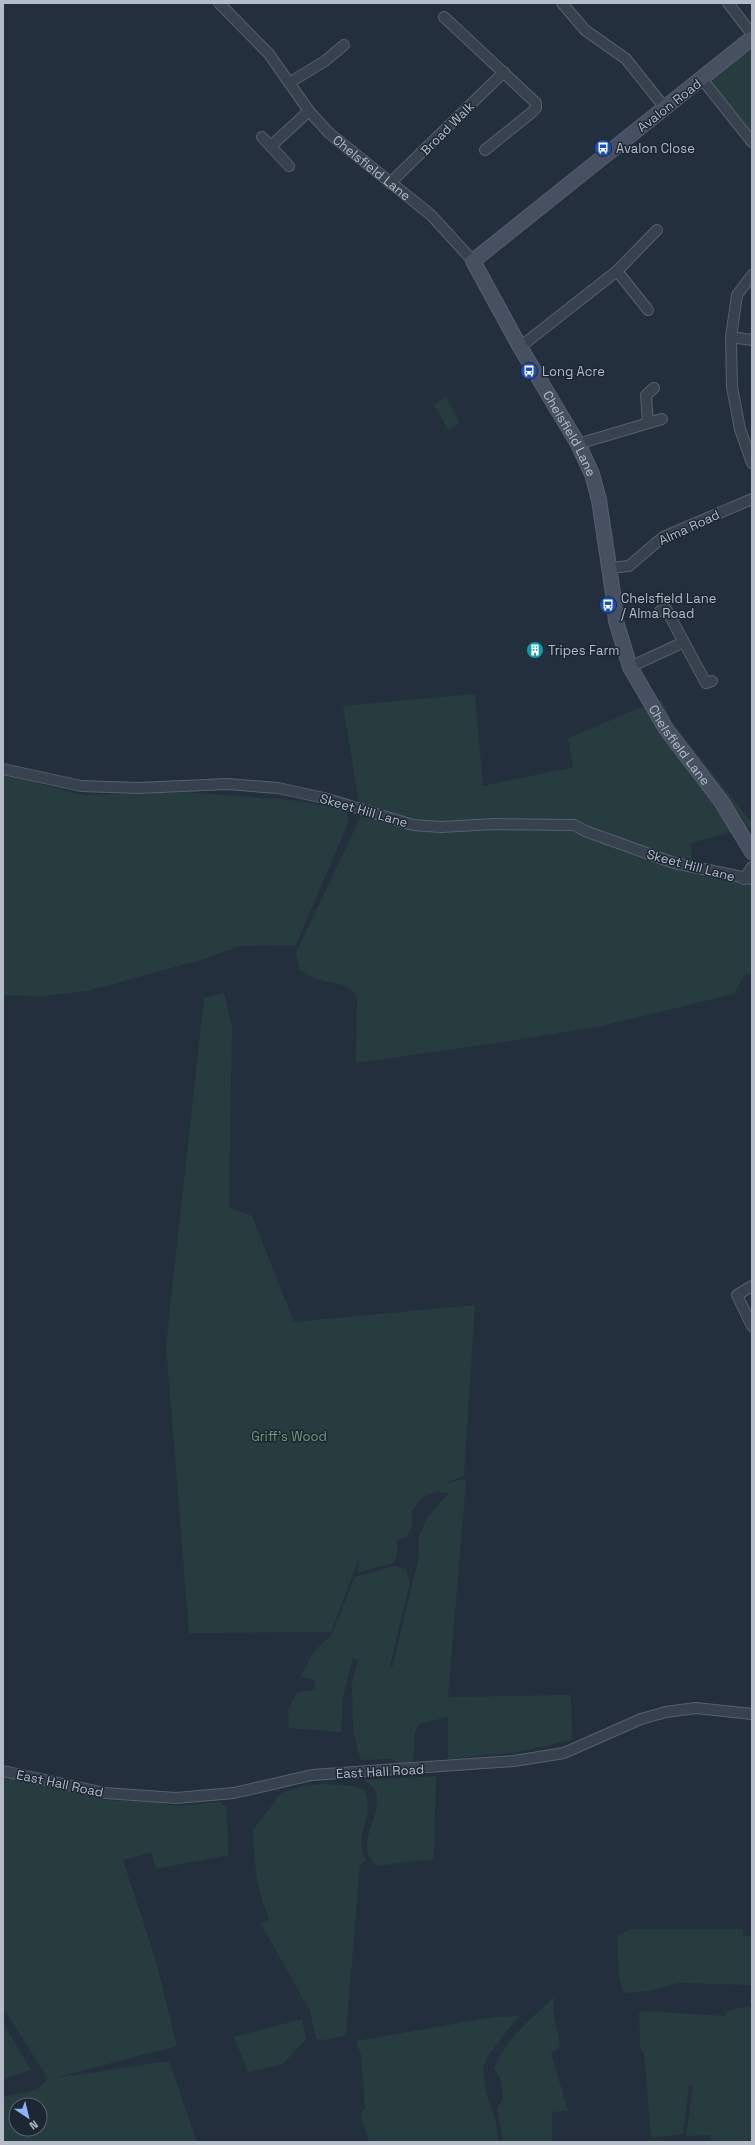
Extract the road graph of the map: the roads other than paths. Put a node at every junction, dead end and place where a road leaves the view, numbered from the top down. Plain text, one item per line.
1 (219, 3) edge
2 (562, 3) edge
3 (728, 3) edge
4 (444, 17) dead end
5 (752, 34) edge
6 (752, 38) edge
7 (344, 45) dead end
8 (504, 72) junction
9 (702, 79) junction
10 (289, 83) junction
11 (665, 108) junction
12 (309, 111) junction
13 (262, 137) dead end
14 (752, 142) edge
15 (270, 146) junction
16 (485, 150) dead end
17 (289, 166) dead end
18 (390, 184) junction
19 (656, 230) dead end
20 (473, 261) junction
21 (617, 272) junction
22 (752, 274) edge
23 (648, 310) dead end
24 (731, 337) junction
25 (752, 340) edge
26 (520, 347) junction
27 (654, 388) dead end
28 (662, 419) dead end
29 (648, 423) junction
30 (578, 444) junction
31 (752, 463) edge
32 (752, 499) edge
33 (609, 568) junction
34 (660, 611) dead end
35 (684, 642) junction
36 (630, 668) junction
37 (712, 681) dead end
38 (3, 768) edge
39 (752, 852) edge
40 (752, 867) edge
41 (748, 879) edge
42 (752, 1286) edge
43 (752, 1326) edge
44 (752, 1714) edge
45 (3, 1771) edge

1 - 10 street, Chelsfield Lane
2 - 11 street
3 - 5 street
4 - 8 street
6 - 9 street, Avalon Road
7 - 10 street
8 - 16 street
8 - 18 street, Broad Walk
9 - 11 street, Avalon Road
9 - 14 street
10 - 12 street, Chelsfield Lane
11 - 20 street, Avalon Road
12 - 15 street
12 - 18 street, Chelsfield Lane
13 - 15 street
15 - 17 street
18 - 20 street, Chelsfield Lane
19 - 21 street
20 - 26 street, Chelsfield Lane
21 - 23 street
21 - 26 street
22 - 24 street
24 - 25 street
24 - 31 street
26 - 30 street, Chelsfield Lane
27 - 29 street
28 - 29 street
29 - 30 street
30 - 33 street, Chelsfield Lane
32 - 33 street, Alma Road
33 - 36 street, Chelsfield Lane
34 - 35 street
35 - 36 street
35 - 37 street
36 - 39 street, Chelsfield Lane
38 - 41 street, Skeet Hill Lane
40 - 41 street, Skeet Hill Lane
42 - 43 street
44 - 45 street, East Hall Road

